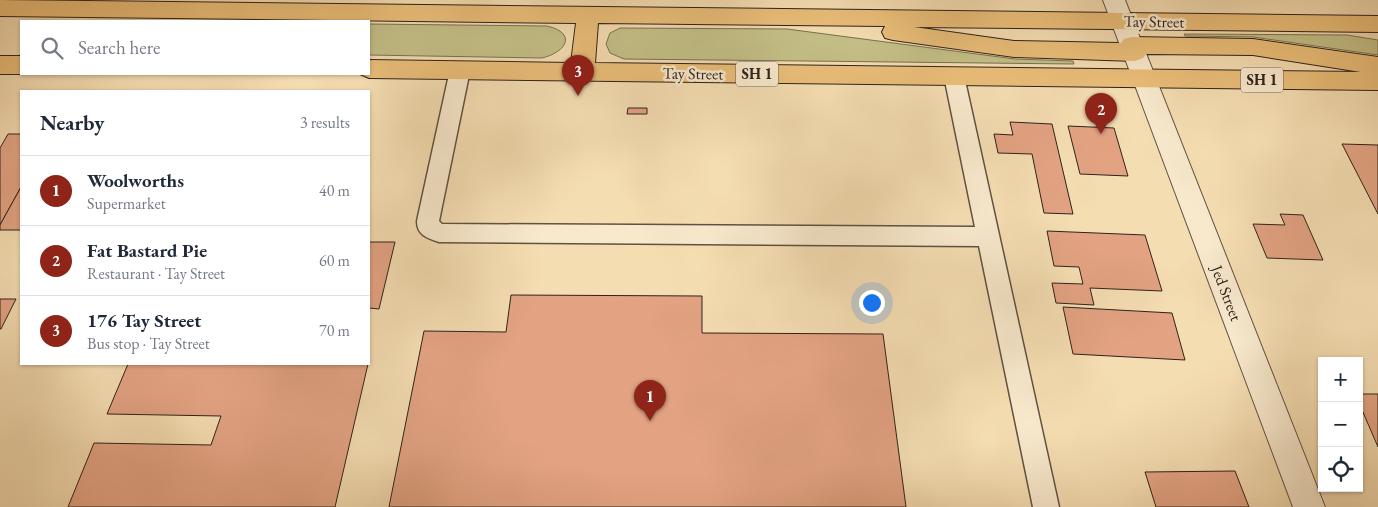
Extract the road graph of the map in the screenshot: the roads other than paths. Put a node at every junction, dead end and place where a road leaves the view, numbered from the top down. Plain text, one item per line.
1 (69, 4) edge
2 (170, 5) edge
3 (321, 6) edge
4 (0, 8) edge
5 (30, 10) edge
6 (1118, 10) edge
7 (588, 14) junction
8 (770, 17) junction
9 (1378, 24) edge
10 (1133, 49) junction
11 (0, 64) edge
12 (20, 64) edge
13 (1378, 66) edge
14 (370, 68) edge
15 (460, 70) junction
16 (582, 72) junction
17 (954, 76) junction
18 (1145, 79) junction
19 (1378, 81) edge
20 (989, 237) junction
21 (1046, 507) edge
22 (1309, 507) edge

1 - 2 highway, Tay Street
1 - 5 highway, Tay Street
2 - 3 highway, Tay Street
3 - 7 highway, Tay Street
4 - 5 highway, Tay Street
6 - 8 highway, Tay Street
6 - 9 highway, Tay Street
6 - 10 street, Jed Street
7 - 8 highway, Tay Street
7 - 16 highway
8 - 10 highway
10 - 13 highway
10 - 18 street, Jed Street
11 - 12 highway
14 - 15 highway, Tay Street / SH 1
15 - 16 highway, Tay Street / SH 1
15 - 20 lane
16 - 17 highway, Tay Street / SH 1
17 - 18 highway, Tay Street / SH 1
17 - 20 lane
18 - 19 highway, Tay Street / SH 1
18 - 22 street, Jed Street
20 - 21 lane

